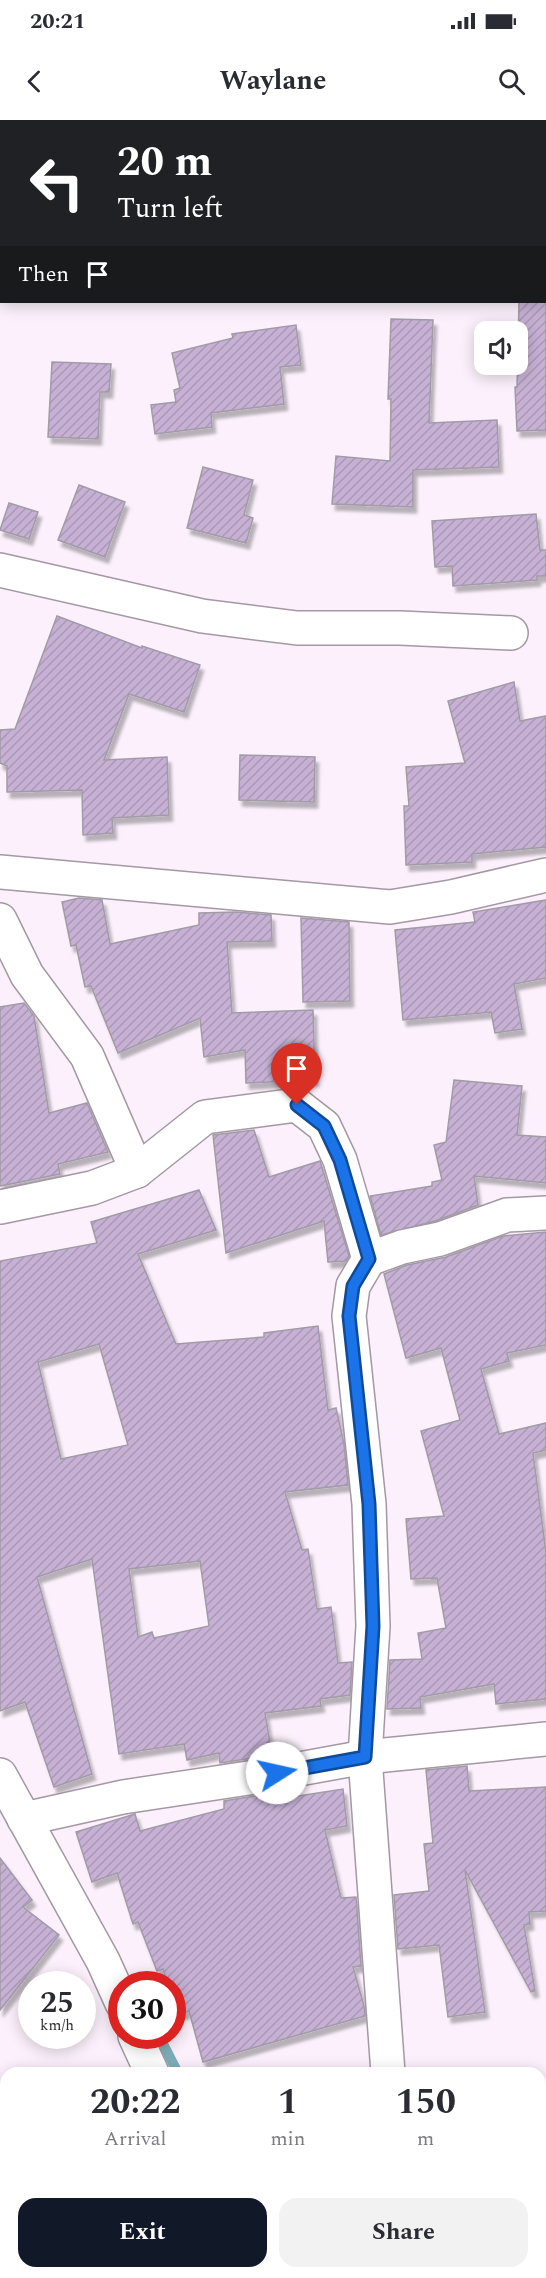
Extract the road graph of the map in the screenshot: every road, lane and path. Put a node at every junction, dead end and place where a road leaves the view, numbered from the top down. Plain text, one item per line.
1 (1, 578) edge
2 (512, 633) dead end
3 (0, 872) edge
4 (546, 875) edge
5 (0, 920) edge
6 (137, 1172) junction
7 (0, 1207) edge
8 (546, 1213) edge
9 (369, 1259) junction
10 (546, 1739) edge
11 (365, 1757) junction
12 (0, 1775) edge
13 (24, 1819) junction
14 (108, 1972) edge
15 (141, 2049) edge
16 (149, 2067) edge
17 (388, 2067) edge

1 - 2 street
3 - 4 street
5 - 6 street
6 - 7 street
6 - 9 street
8 - 9 street
9 - 11 street
10 - 11 street
11 - 13 street
11 - 17 street
12 - 13 street
13 - 14 street
15 - 16 street

